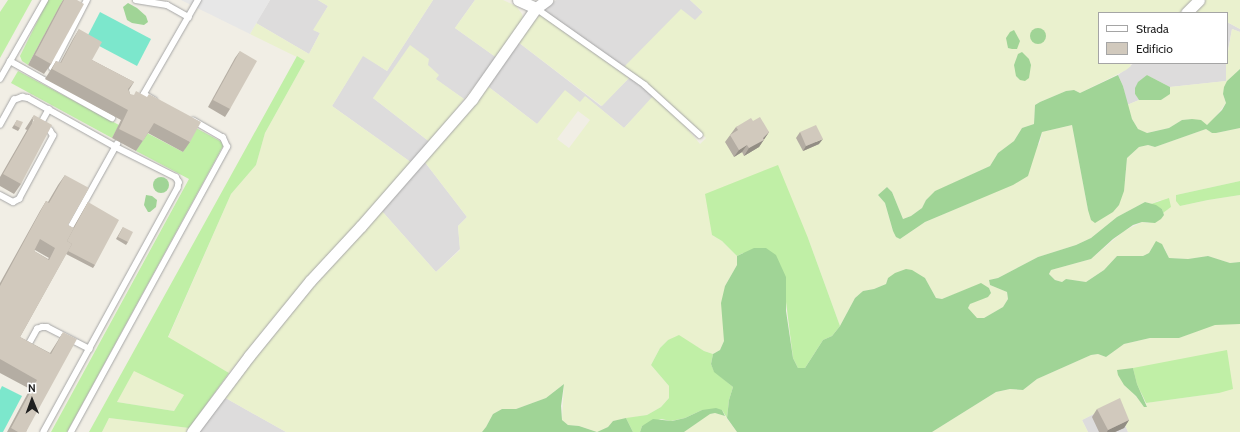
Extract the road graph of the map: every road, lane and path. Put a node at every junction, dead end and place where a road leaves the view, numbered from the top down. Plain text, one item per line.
1 (45, 0) edge
2 (87, 0) edge
3 (136, 0) edge
4 (198, 0) edge
5 (518, 0) edge
6 (547, 0) edge
7 (1199, 0) edge
8 (536, 8) junction
9 (1187, 12) edge
10 (188, 17) junction
11 (10, 61) junction
12 (52, 68) edge
13 (0, 79) edge
14 (144, 94) junction
15 (157, 102) edge
16 (138, 105) edge
17 (49, 109) junction
18 (112, 118) dead end
19 (190, 120) edge
20 (0, 125) edge
21 (700, 135) dead end
22 (117, 144) junction
23 (0, 195) edge
24 (66, 235) edge
25 (90, 348) junction
26 (25, 351) edge
27 (44, 432) edge
28 (71, 432) edge
29 (192, 432) edge

1 - 11 lane
2 - 12 lane
3 - 10 lane
4 - 10 lane
5 - 8 street
6 - 8 street
7 - 9 street
8 - 21 lane
8 - 29 street
10 - 14 lane
11 - 13 lane
11 - 18 lane
14 - 15 lane
14 - 16 lane
17 - 20 lane
17 - 22 lane
17 - 23 lane
19 - 28 lane
22 - 24 lane
22 - 25 lane
25 - 26 lane
25 - 27 lane

